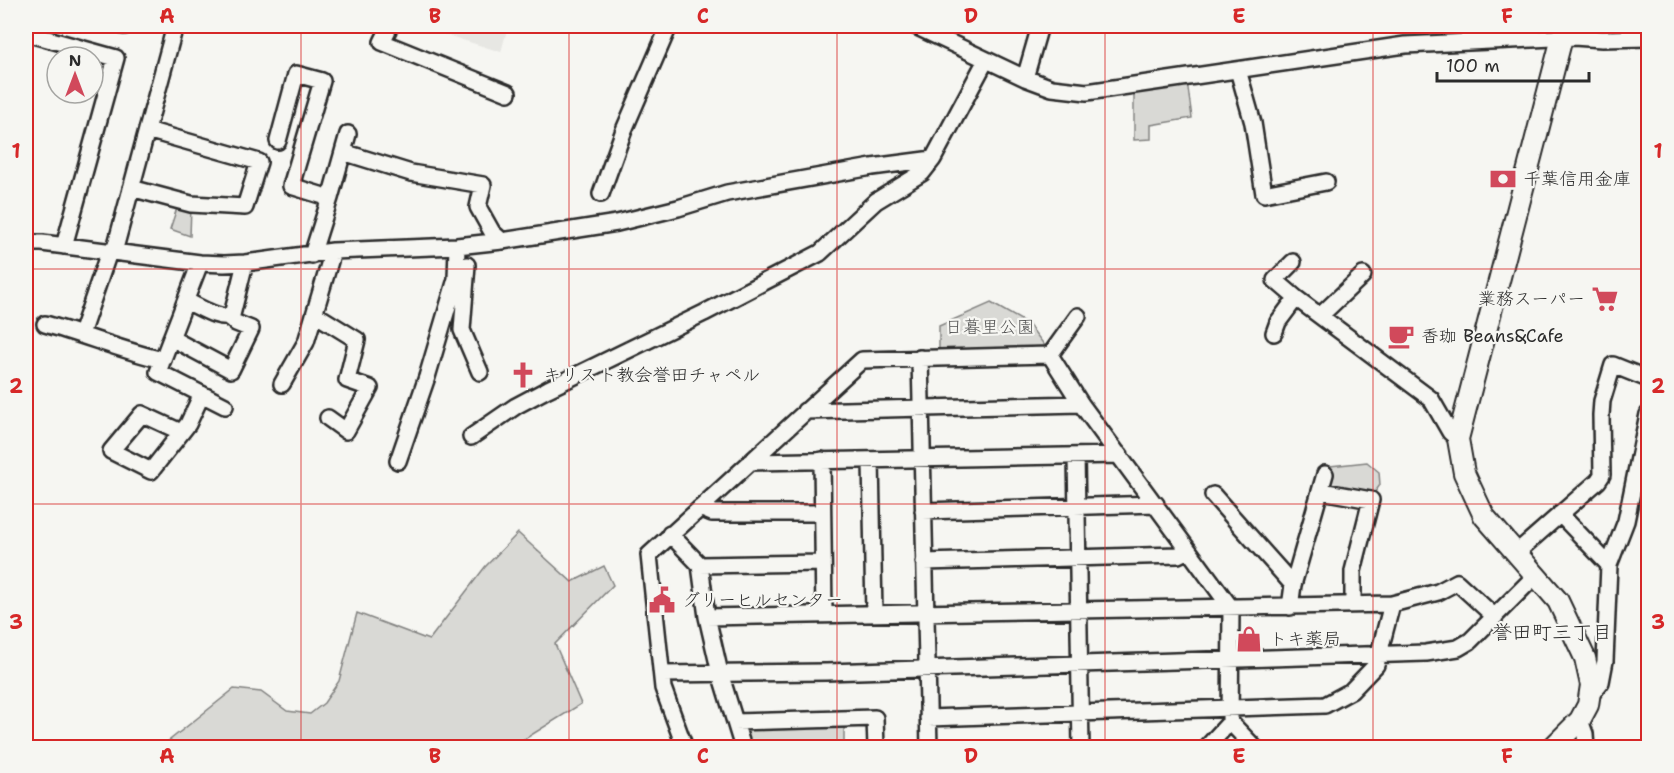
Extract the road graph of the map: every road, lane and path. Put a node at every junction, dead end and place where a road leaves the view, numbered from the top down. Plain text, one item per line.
1 (175, 26) edge
2 (390, 26) edge
3 (669, 26) edge
4 (915, 26) edge
5 (1040, 26) edge
6 (30, 31) edge
7 (1563, 32) edge
8 (1648, 38) edge
9 (986, 60) junction
10 (1238, 70) junction
11 (1025, 78) junction
12 (508, 93) dead end
13 (286, 111) junction
14 (311, 117) junction
15 (147, 130) junction
16 (348, 134) dead end
17 (278, 141) dead end
18 (343, 152) junction
19 (933, 159) junction
20 (1326, 182) dead end
21 (131, 188) junction
22 (601, 194) dead end
23 (330, 198) junction
24 (502, 242) junction
25 (26, 243) edge
26 (463, 245) junction
27 (64, 246) junction
28 (333, 251) junction
29 (111, 252) junction
30 (312, 255) junction
31 (1293, 262) dead end
32 (200, 263) junction
33 (245, 263) junction
34 (1363, 274) dead end
35 (1296, 298) junction
36 (186, 301) junction
37 (315, 314) junction
38 (1320, 315) junction
39 (1077, 316) dead end
40 (228, 317) junction
41 (45, 324) dead end
42 (1274, 333) dead end
43 (81, 334) junction
44 (171, 338) junction
45 (1050, 355) junction
46 (920, 358) junction
47 (163, 360) junction
48 (480, 372) dead end
49 (1648, 379) edge
50 (282, 384) dead end
51 (202, 394) junction
52 (1081, 404) junction
53 (225, 406) dead end
54 (921, 408) junction
55 (805, 411) junction
56 (1648, 414) edge
57 (328, 418) dead end
58 (181, 432) dead end
59 (471, 437) dead end
60 (1458, 439) junction
61 (1120, 455) junction
62 (1076, 456) junction
63 (922, 459) junction
64 (822, 460) junction
65 (871, 460) junction
66 (398, 461) dead end
67 (750, 462) junction
68 (1325, 474) dead end
69 (1320, 491) junction
70 (1213, 495) dead end
71 (1156, 504) junction
72 (1077, 506) junction
73 (700, 508) junction
74 (923, 511) junction
75 (822, 513) junction
76 (1560, 514) junction
77 (670, 534) junction
78 (1188, 549) junction
79 (1516, 553) junction
80 (1078, 558) junction
81 (924, 562) junction
82 (823, 563) junction
83 (700, 565) junction
84 (1609, 565) junction
85 (1536, 575) junction
86 (1293, 585) junction
87 (1392, 604) junction
88 (1353, 605) junction
89 (1290, 607) junction
90 (1231, 608) junction
91 (1079, 611) junction
92 (926, 613) junction
93 (874, 614) junction
94 (824, 615) junction
95 (707, 617) junction
96 (1495, 617) junction
97 (1378, 656) junction
98 (1230, 659) junction
99 (1080, 664) junction
100 (927, 668) junction
101 (720, 673) junction
102 (662, 674) junction
103 (1590, 697) junction
104 (1081, 713) junction
105 (1231, 716) junction
106 (928, 718) junction
107 (1580, 720) junction
108 (735, 722) junction
109 (685, 747) edge
110 (743, 747) edge
111 (876, 747) edge
112 (928, 747) edge
113 (1082, 747) edge
114 (1206, 747) edge
115 (1255, 747) edge
116 (1552, 747) edge
117 (1586, 747) edge

1 - 15 street
2 - 12 street
3 - 22 street
4 - 9 street
5 - 11 street
6 - 27 street
7 - 8 street
7 - 10 street
7 - 60 main road
9 - 11 street
9 - 19 street
10 - 11 street
10 - 20 street
13 - 14 street
13 - 14 street
13 - 17 street
14 - 23 street
15 - 21 street
15 - 21 street
16 - 18 street
18 - 23 street
18 - 24 street
19 - 24 street
19 - 59 street
21 - 29 street
23 - 30 street
24 - 26 street
25 - 27 street
26 - 28 street
26 - 48 street
26 - 66 street
27 - 29 street
28 - 30 street
28 - 37 street
29 - 32 street
29 - 43 street
30 - 33 street
31 - 35 street
32 - 33 street
32 - 36 street
33 - 40 street
34 - 38 street
35 - 38 street
35 - 42 street
36 - 40 street
36 - 44 street
37 - 50 street
37 - 57 street
38 - 60 street
39 - 45 street
40 - 44 street
41 - 43 street
43 - 47 street
44 - 47 street
45 - 46 street
45 - 52 street
46 - 54 street
46 - 55 street
47 - 51 street
49 - 76 street
51 - 53 street
51 - 58 street
52 - 54 street
52 - 61 street
54 - 55 street
54 - 63 street
55 - 67 street
56 - 84 street
60 - 79 main road
61 - 62 street
61 - 71 street
62 - 63 street
62 - 72 street
63 - 65 street
63 - 74 street
64 - 65 street
64 - 67 street
64 - 75 street
65 - 93 street
67 - 73 street
68 - 69 street
69 - 86 street
69 - 88 street
70 - 86 street
71 - 72 street
71 - 78 street
72 - 74 street
72 - 80 street
73 - 75 street
73 - 77 street
74 - 81 street
75 - 82 street
76 - 79 street
76 - 84 street
77 - 83 street
77 - 102 street
78 - 80 street
78 - 90 street
79 - 85 main road
80 - 81 street
80 - 91 street
81 - 92 street
82 - 83 street
82 - 94 street
83 - 95 street
84 - 103 street
85 - 96 street
85 - 103 main road
86 - 89 street
87 - 88 street
87 - 96 street
87 - 97 street
88 - 89 street
89 - 90 street
90 - 91 street
90 - 98 street
91 - 92 street
91 - 99 street
92 - 93 street
92 - 100 street
93 - 94 street
94 - 95 street
95 - 101 street
96 - 97 street
97 - 98 street
97 - 105 street
98 - 99 street
98 - 105 street
99 - 100 street
99 - 104 street
100 - 101 street
100 - 106 street
101 - 102 street
101 - 108 street
102 - 109 street
103 - 107 main road
104 - 105 street
104 - 106 street
104 - 113 street
105 - 114 street
105 - 115 street
106 - 112 street
107 - 116 main road
107 - 117 street
108 - 110 street
108 - 111 street

